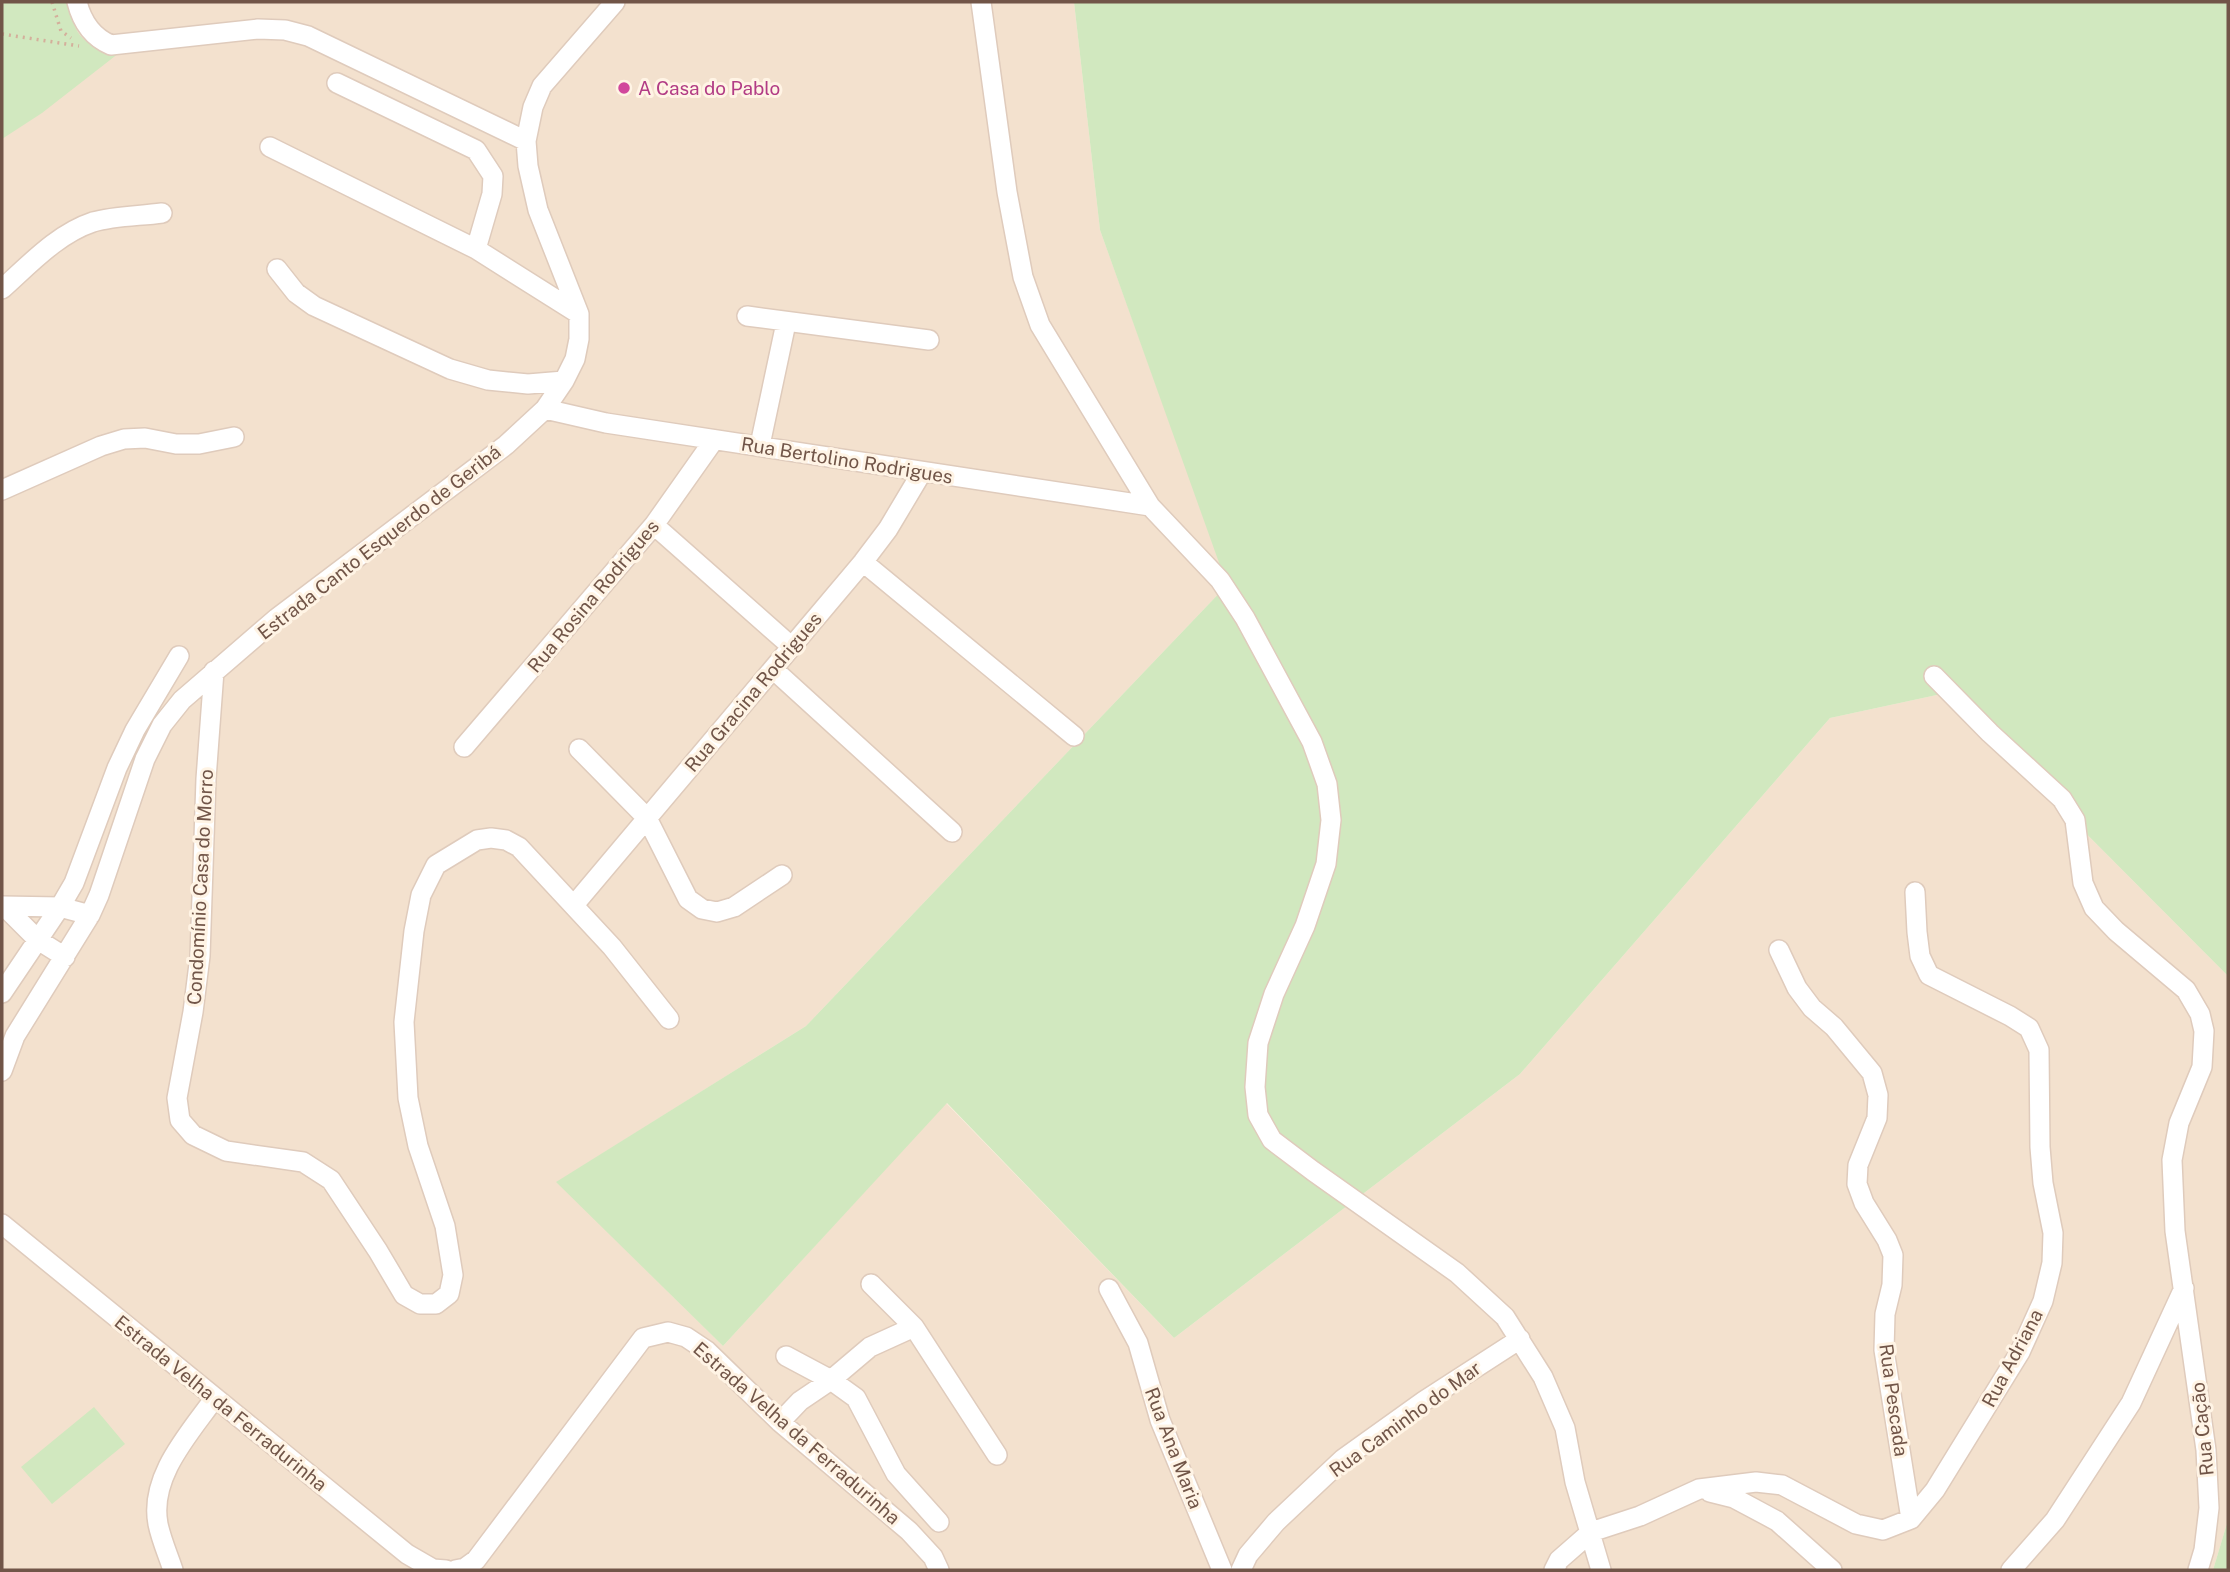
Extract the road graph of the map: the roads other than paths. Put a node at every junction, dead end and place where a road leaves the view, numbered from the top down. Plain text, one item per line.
1 (77, 2) edge
2 (981, 2) edge
3 (606, 4) edge
4 (337, 83) dead end
5 (526, 141) junction
6 (270, 147) dead end
7 (162, 213) dead end
8 (476, 249) junction
9 (277, 269) dead end
10 (2, 289) edge
11 (579, 314) junction
12 (747, 316) dead end
13 (786, 323) junction
14 (929, 340) dead end
15 (564, 382) junction
16 (545, 409) junction
17 (234, 437) dead end
18 (714, 440) junction
19 (760, 446) junction
20 (922, 472) junction
21 (2, 491) edge
22 (1150, 506) junction
23 (654, 525) junction
24 (863, 562) junction
25 (792, 647) junction
26 (178, 656) dead end
27 (773, 669) junction
28 (214, 671) junction
29 (1934, 676) dead end
30 (1074, 736) dead end
31 (464, 747) dead end
32 (579, 749) dead end
33 (647, 818) junction
34 (952, 832) dead end
35 (782, 875) dead end
36 (1915, 891) dead end
37 (574, 905) junction
38 (3, 906) edge
39 (60, 907) junction
40 (90, 915) junction
41 (38, 940) junction
42 (1779, 950) dead end
43 (65, 957) junction
44 (2, 993) edge
45 (669, 1019) dead end
46 (2, 1071) edge
47 (2, 1224) edge
48 (871, 1284) dead end
49 (2184, 1287) junction
50 (1109, 1289) dead end
51 (914, 1327) junction
52 (1520, 1339) junction
53 (786, 1356) dead end
54 (831, 1380) junction
55 (214, 1399) junction
56 (779, 1422) junction
57 (997, 1455) dead end
58 (1699, 1489) junction
59 (1911, 1519) junction
60 (939, 1522) dead end
61 (1591, 1532) junction
62 (173, 1570) edge
63 (446, 1570) edge
64 (455, 1570) edge
65 (939, 1570) edge
66 (1222, 1570) edge
67 (1241, 1570) edge
68 (1553, 1570) edge
69 (1601, 1570) edge
70 (1832, 1570) edge
71 (2011, 1570) edge
72 (2198, 1570) edge

1 - 5 street
2 - 22 street
3 - 5 street, Estrada Canto Esquerdo de Geribá
4 - 8 street
5 - 11 street, Estrada Canto Esquerdo de Geribá
6 - 8 street
7 - 10 street
8 - 11 street
9 - 15 street
11 - 15 street, Estrada Canto Esquerdo de Geribá
12 - 13 street
13 - 14 street
13 - 19 street
15 - 16 street, Estrada Canto Esquerdo de Geribá
16 - 18 street, Rua Bertolino Rodrigues
16 - 28 street, Estrada Canto Esquerdo de Geribá
17 - 21 street
18 - 19 street, Rua Bertolino Rodrigues
18 - 23 street, Rua Rosina Rodrigues
19 - 20 street, Rua Bertolino Rodrigues
20 - 22 street, Rua Bertolino Rodrigues
20 - 24 street, Rua Gracina Rodrigues
22 - 52 street
23 - 25 street
23 - 31 street, Rua Rosina Rodrigues
24 - 25 street, Rua Gracina Rodrigues
24 - 30 street
25 - 27 street, Rua Gracina Rodrigues
26 - 39 street
27 - 33 street, Rua Gracina Rodrigues
27 - 34 street
28 - 37 street, Condomínio Casa do Morro
28 - 40 street, Estrada Canto Esquerdo de Geribá
29 - 49 street, Rua Cação
32 - 33 street
33 - 35 street
33 - 37 street, Rua Gracina Rodrigues
36 - 59 street, Rua Adriana
37 - 45 street, Condomínio Casa do Morro
38 - 39 street
38 - 41 street
39 - 40 street
39 - 41 street
40 - 43 street, Estrada Canto Esquerdo de Geribá
41 - 43 street
41 - 44 street
42 - 59 street, Rua Pescada
43 - 46 street, Estrada Canto Esquerdo de Geribá
47 - 55 street, Estrada Velha da Ferradurinha
48 - 51 street
49 - 71 street
49 - 72 street, Rua Cação
50 - 66 street, Rua Ana Maria
51 - 54 street
51 - 57 street
52 - 61 street
52 - 67 street, Rua Caminho do Mar
53 - 54 street
54 - 56 street
54 - 60 street
55 - 62 street
55 - 63 street, Estrada Velha da Ferradurinha
56 - 64 street, Estrada Velha da Ferradurinha
56 - 65 street, Estrada Velha da Ferradurinha
58 - 59 street
58 - 61 street
58 - 70 street
61 - 68 street
61 - 69 street

